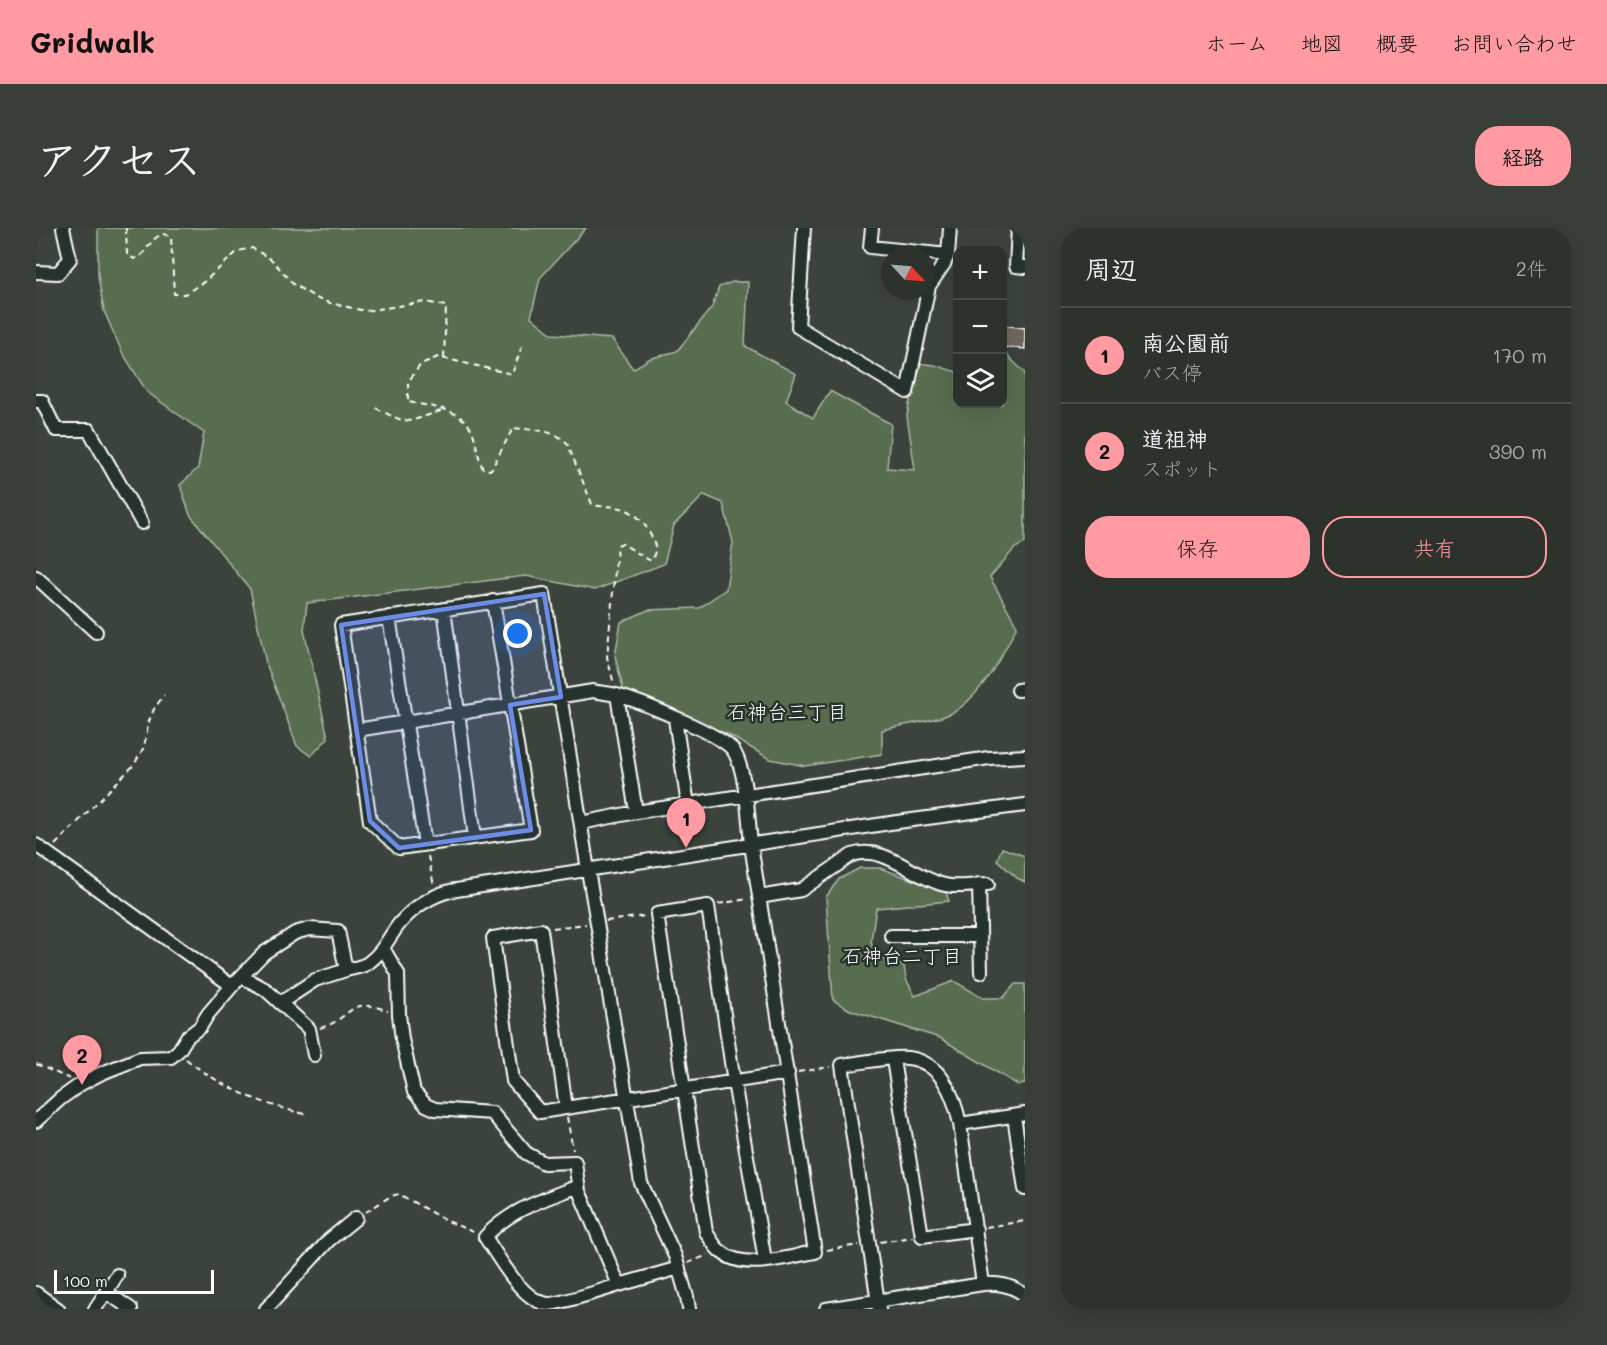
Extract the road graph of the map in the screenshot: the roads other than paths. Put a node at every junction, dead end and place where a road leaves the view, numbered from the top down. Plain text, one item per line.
1 (63, 228) edge
2 (804, 228) edge
3 (872, 228) edge
4 (950, 228) edge
5 (1018, 228) edge
6 (948, 255) junction
7 (1025, 267) edge
8 (36, 272) edge
9 (36, 401) edge
10 (142, 523) dead end
11 (36, 577) edge
12 (493, 601) junction
13 (444, 609) junction
14 (389, 617) junction
15 (96, 632) dead end
16 (617, 695) junction
17 (561, 697) junction
18 (510, 705) junction
19 (460, 714) junction
20 (675, 719) junction
21 (406, 722) junction
22 (357, 730) junction
23 (1025, 756) edge
24 (746, 796) junction
25 (688, 805) junction
26 (1025, 805) edge
27 (636, 812) junction
28 (581, 823) junction
29 (476, 837) junction
30 (425, 844) junction
31 (36, 845) edge
32 (751, 845) junction
33 (588, 870) junction
34 (759, 897) junction
35 (891, 936) dead end
36 (980, 936) junction
37 (383, 948) junction
38 (346, 970) junction
39 (981, 972) dead end
40 (242, 977) junction
41 (232, 986) junction
42 (280, 1003) junction
43 (314, 1055) dead end
44 (893, 1060) junction
45 (788, 1073) junction
46 (734, 1082) junction
47 (683, 1090) junction
48 (626, 1099) junction
49 (566, 1108) junction
50 (1019, 1115) edge
51 (36, 1121) edge
52 (960, 1124) junction
53 (578, 1186) junction
54 (1025, 1189) edge
55 (356, 1218) road end
56 (976, 1229) junction
57 (765, 1260) junction
58 (678, 1268) junction
59 (117, 1275) dead end
60 (983, 1284) junction
61 (619, 1285) junction
62 (106, 1292) junction
63 (36, 1293) edge
64 (1025, 1294) edge
65 (879, 1305) edge
66 (58, 1309) edge
67 (95, 1309) edge
68 (131, 1309) edge
69 (266, 1309) edge
70 (689, 1309) edge
71 (826, 1309) edge

1 - 8 street
2 - 6 street
3 - 6 street
4 - 6 street
5 - 7 street
9 - 10 street
11 - 15 street
12 - 13 street
12 - 17 street
12 - 18 street
13 - 14 street
13 - 19 street
14 - 21 street
14 - 22 street
16 - 17 street
16 - 20 street
16 - 27 street
17 - 18 street
17 - 28 street
18 - 19 street
18 - 29 street
19 - 21 street
19 - 29 street
20 - 24 street
20 - 25 street
21 - 22 street
21 - 30 street
22 - 30 street
23 - 24 street
24 - 25 street
24 - 32 street
25 - 27 street
26 - 32 street
27 - 28 street
28 - 33 street
29 - 30 street
31 - 41 street
32 - 33 street
32 - 34 street
33 - 37 street
33 - 48 street
34 - 36 street
34 - 45 street
35 - 36 street
36 - 39 street
37 - 38 street
37 - 53 street
38 - 40 street
38 - 42 street
40 - 41 street
40 - 42 street
41 - 51 street
42 - 43 street
44 - 52 street
44 - 56 street
44 - 65 street
45 - 46 street
45 - 57 street
46 - 47 street
46 - 47 street
46 - 57 street
47 - 48 street
47 - 57 street
48 - 49 street
48 - 58 street
49 - 49 street
50 - 52 street
50 - 54 street
52 - 56 street
53 - 61 street
53 - 61 street
55 - 69 street
56 - 60 street
58 - 61 street
58 - 70 street
59 - 62 street
60 - 64 street
60 - 65 street
62 - 67 street
62 - 68 street
63 - 66 street
65 - 71 street

